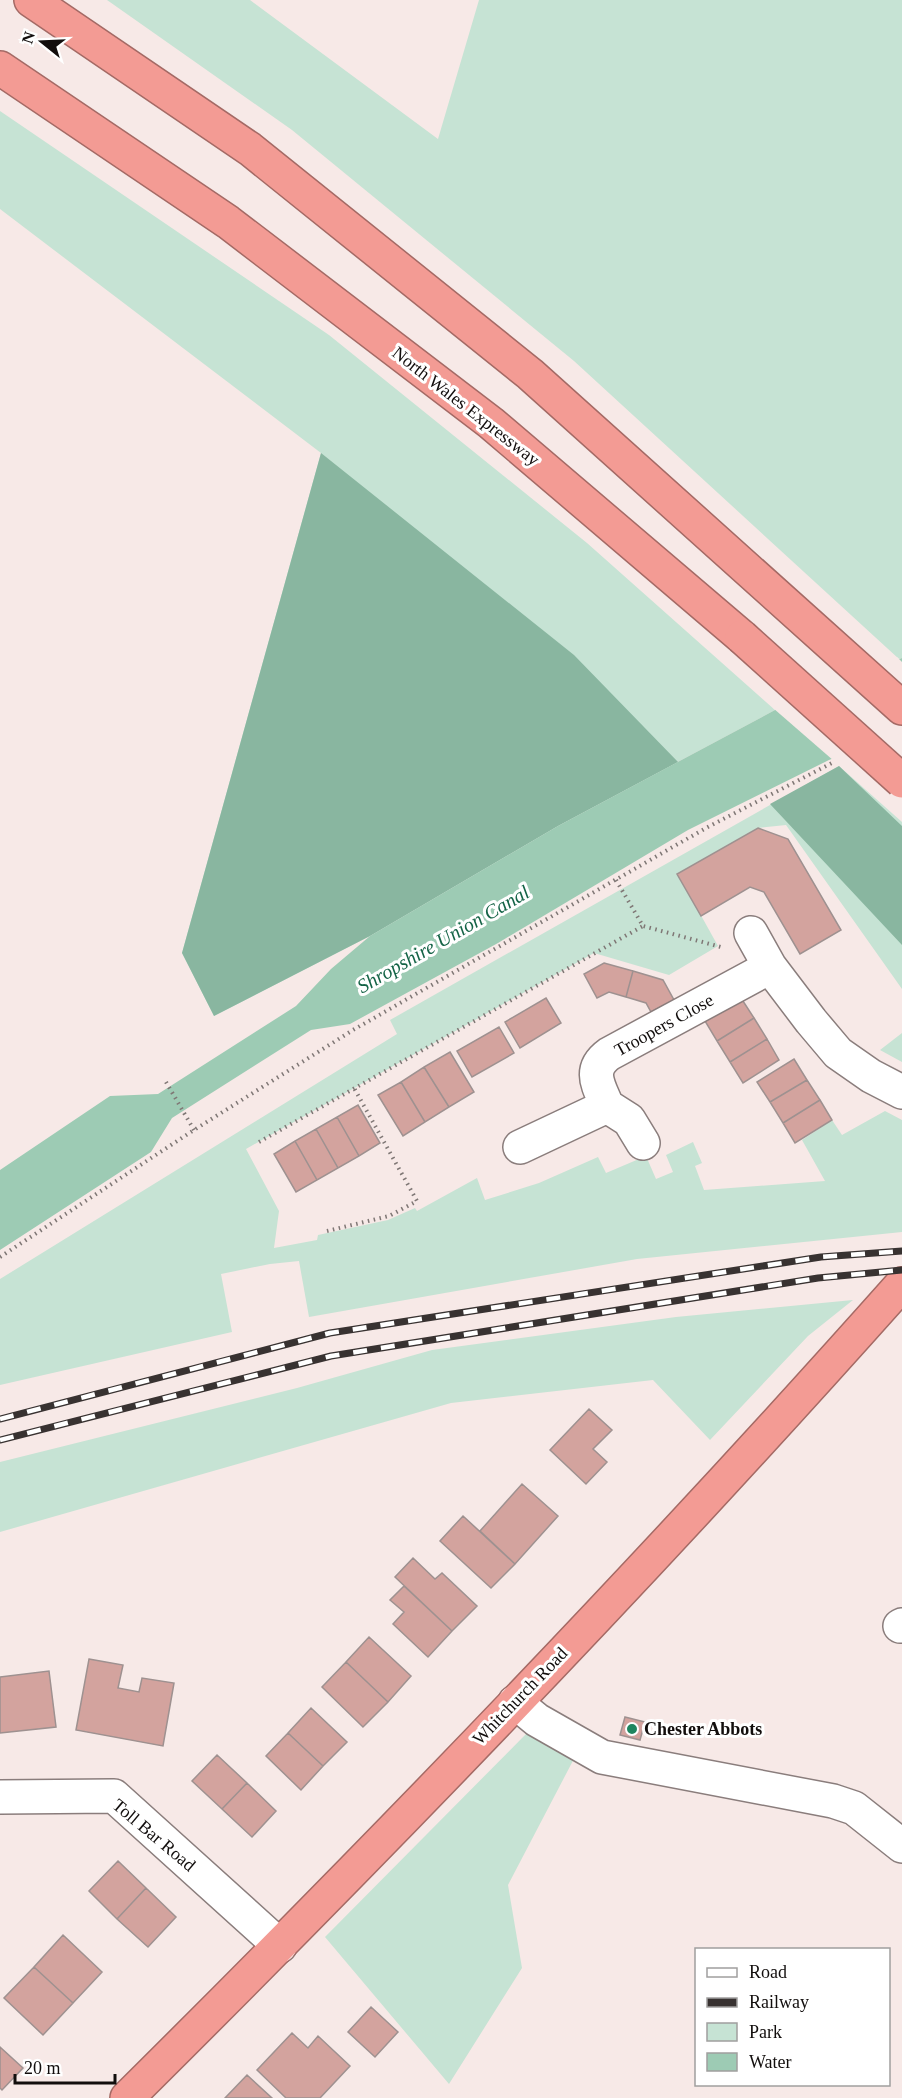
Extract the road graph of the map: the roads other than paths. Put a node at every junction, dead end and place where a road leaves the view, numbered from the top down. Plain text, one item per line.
1 (31, 0) edge
2 (0, 68) edge
3 (902, 708) edge
4 (902, 781) edge
5 (902, 1092) edge
6 (607, 1106) junction
7 (643, 1143) dead end
8 (520, 1147) dead end
9 (902, 1284) edge
10 (515, 1702) junction
11 (0, 1797) edge
12 (902, 1846) edge
13 (280, 1946) junction
14 (127, 2098) edge

1 - 3 highway
2 - 4 highway, North Wales Expressway, bridge
5 - 6 street, Troopers Close
6 - 7 street
6 - 8 street
9 - 10 highway, Whitchurch Road
10 - 12 street
10 - 13 highway, Whitchurch Road
11 - 13 street, Toll Bar Road
13 - 14 highway, Whitchurch Road

